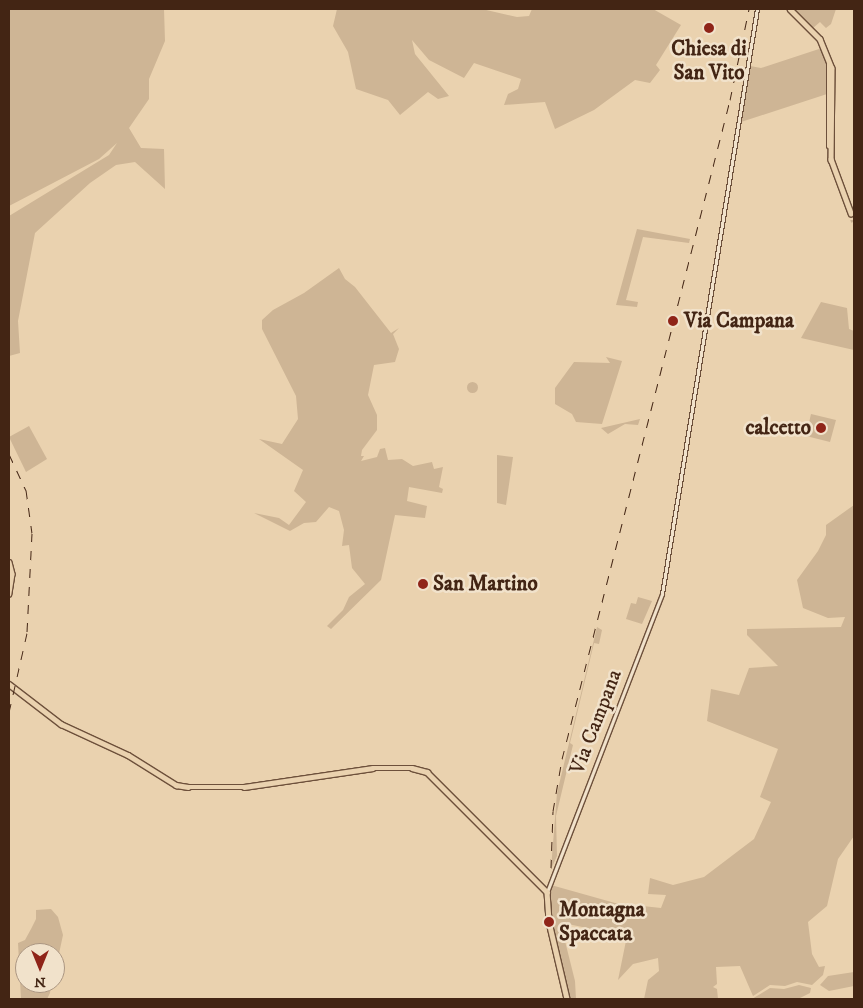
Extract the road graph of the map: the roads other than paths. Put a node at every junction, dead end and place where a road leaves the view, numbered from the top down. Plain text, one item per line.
1 (757, 9) edge
2 (790, 9) edge
3 (829, 58) junction
4 (831, 160) junction
5 (851, 214) dead end
6 (9, 562) edge
7 (9, 594) edge
8 (9, 684) edge
9 (547, 892) junction
10 (567, 999) edge

1 - 9 street, Via Campana
2 - 3 main road
3 - 4 main road
3 - 4 main road
4 - 5 main road
6 - 7 main road
8 - 9 main road
9 - 10 main road, Via Campana

